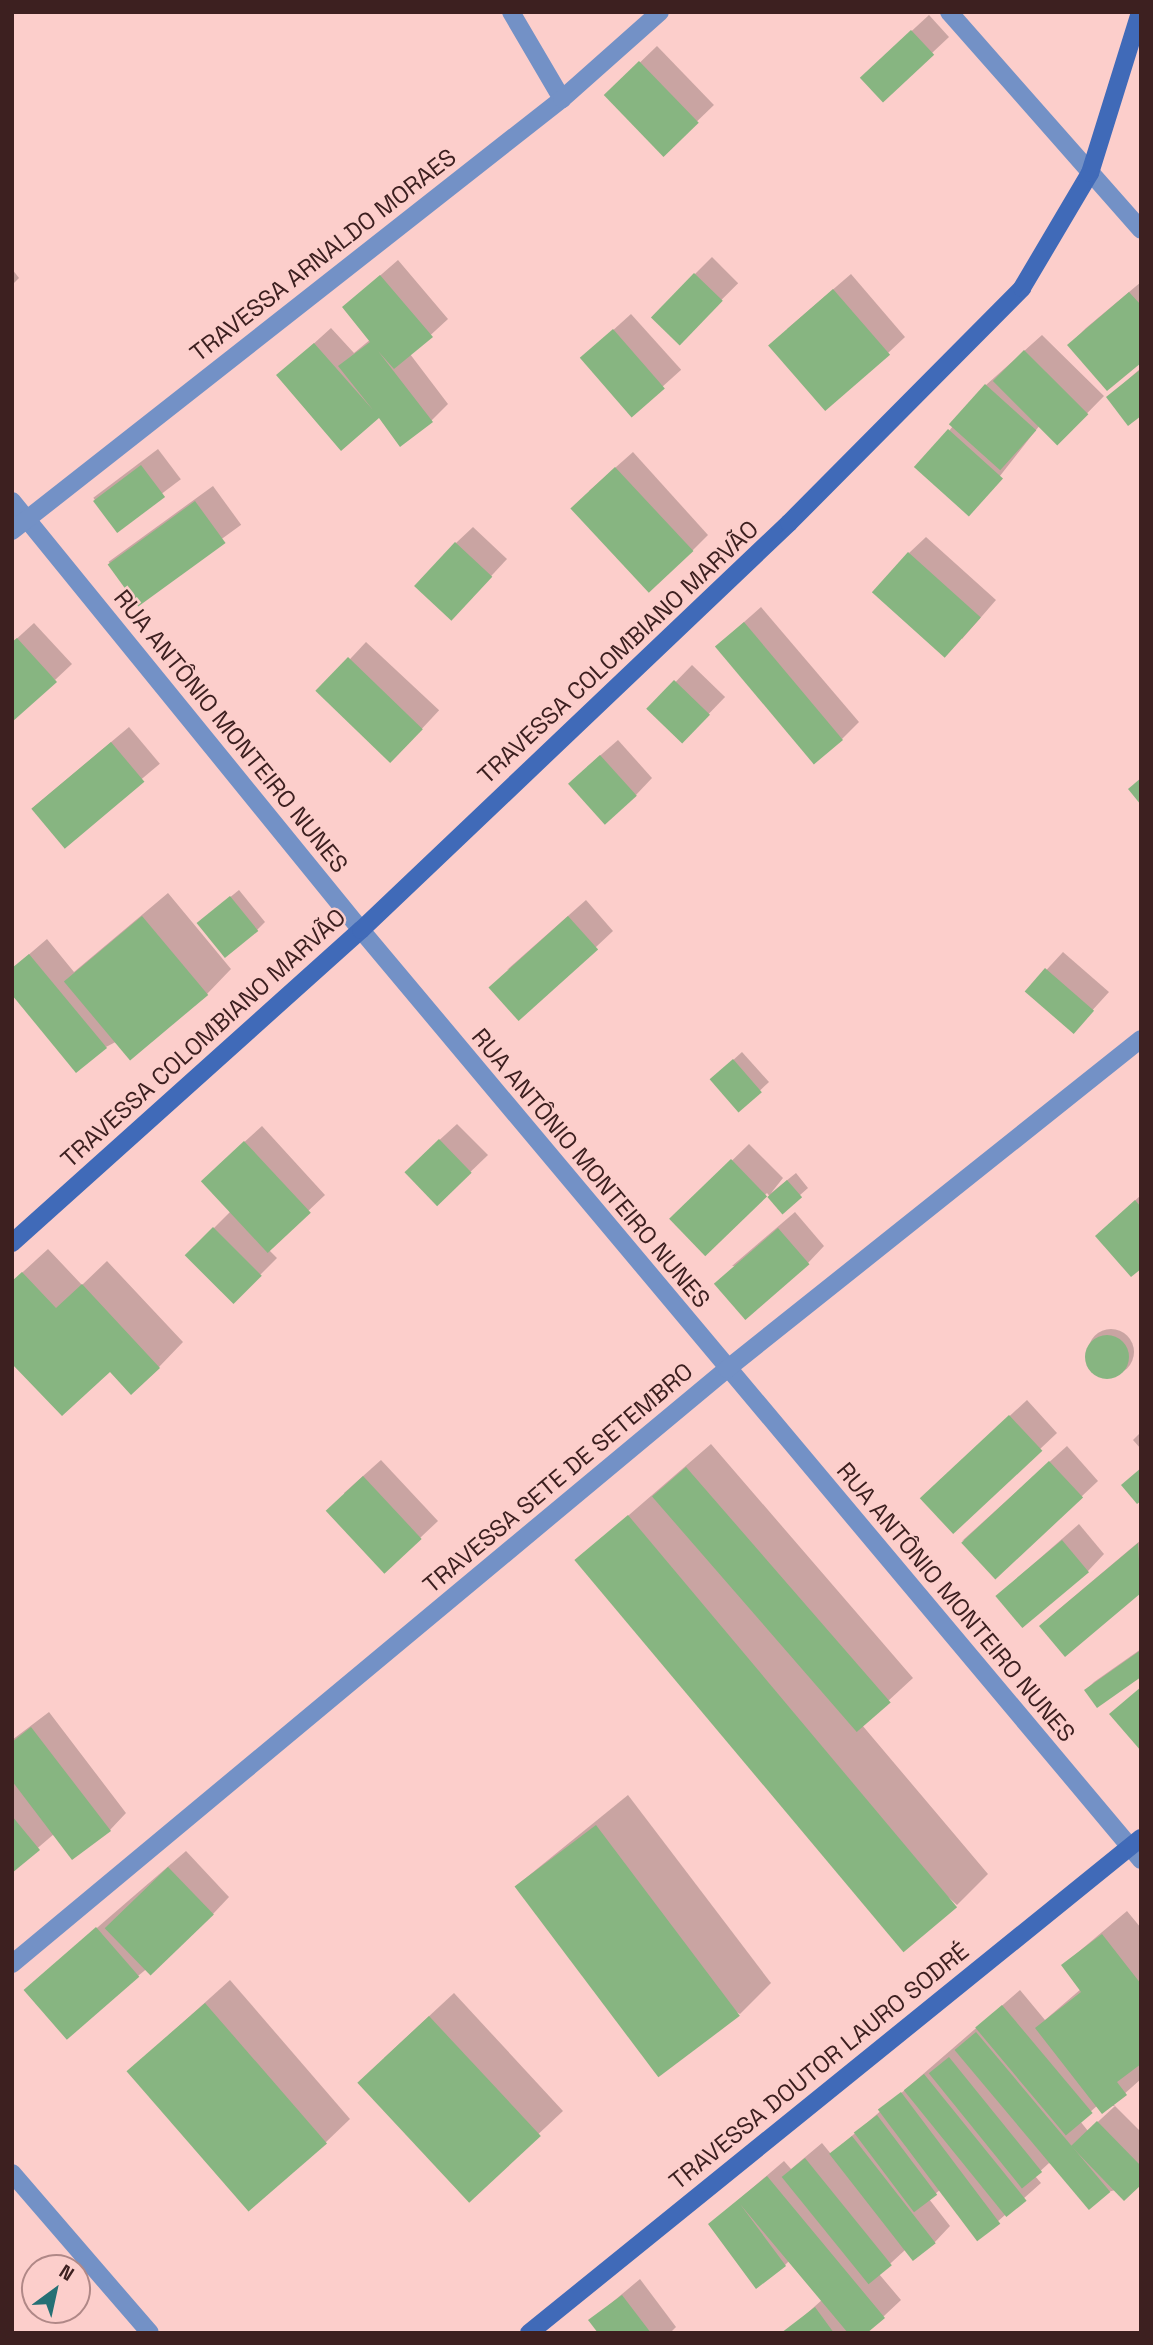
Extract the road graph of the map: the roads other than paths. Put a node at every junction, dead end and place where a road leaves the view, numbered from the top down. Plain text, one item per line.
1 (511, 12) edge
2 (660, 12) edge
3 (948, 12) edge
4 (1140, 12) edge
5 (562, 99) junction
6 (1090, 173) junction
7 (1141, 230) edge
8 (12, 501) edge
9 (27, 519) junction
10 (12, 531) edge
11 (360, 930) junction
12 (1141, 1038) edge
13 (12, 1243) edge
14 (727, 1369) junction
15 (1137, 1848) edge
16 (12, 1964) edge
17 (12, 2172) edge
18 (150, 2333) edge
19 (529, 2333) edge

1 - 5 street
2 - 5 street, TRAVESSA ARNALDO MORAES
3 - 6 street
4 - 6 main road, TRAVESSA COLOMBIANO MARVÃO
5 - 9 street, TRAVESSA ARNALDO MORAES
6 - 7 street
6 - 11 main road, TRAVESSA COLOMBIANO MARVÃO
8 - 9 street, RUA ANTÔNIO MONTEIRO NUNES
9 - 10 street, TRAVESSA ARNALDO MORAES
9 - 11 street, RUA ANTÔNIO MONTEIRO NUNES
11 - 13 main road, TRAVESSA COLOMBIANO MARVÃO
11 - 14 street, RUA ANTÔNIO MONTEIRO NUNES
12 - 14 street, TRAVESSA SETE DE SETEMBRO
14 - 15 street, RUA ANTÔNIO MONTEIRO NUNES
14 - 16 street, TRAVESSA SETE DE SETEMBRO
15 - 19 main road, TRAVESSA DOUTOR LAURO SODRÉ
17 - 18 street

